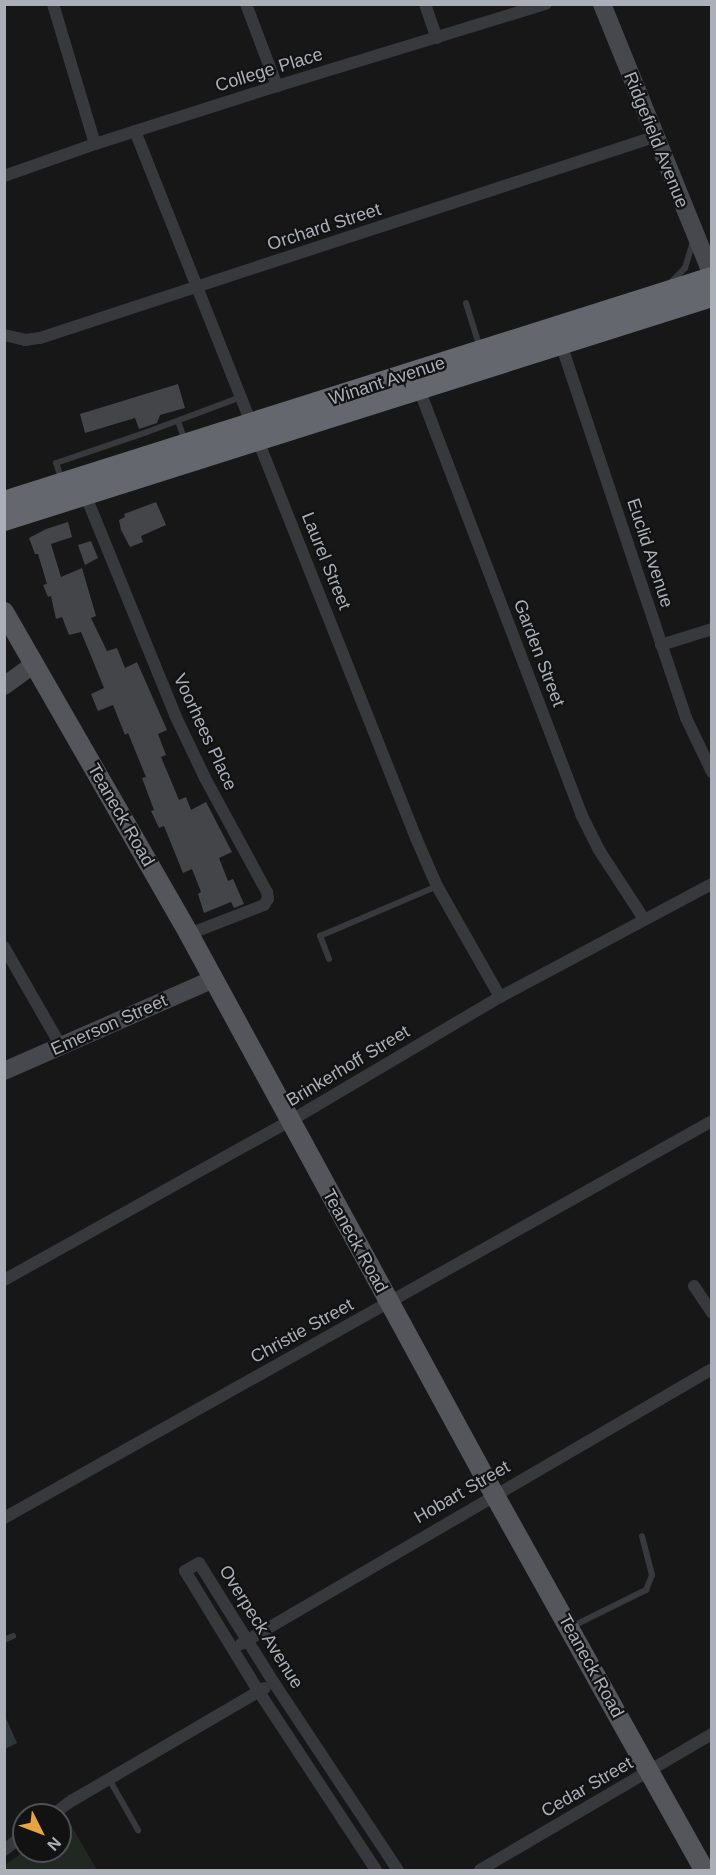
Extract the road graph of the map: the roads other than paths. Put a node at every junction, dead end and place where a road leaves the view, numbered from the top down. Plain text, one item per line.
1 (53, 4) edge
2 (246, 4) edge
3 (425, 4) edge
4 (546, 4) edge
5 (602, 4) edge
6 (437, 38) junction
7 (277, 86) junction
8 (135, 131) junction
9 (654, 137) junction
10 (95, 144) junction
11 (4, 176) edge
12 (694, 234) junction
13 (711, 277) edge
14 (198, 288) junction
15 (711, 296) edge
16 (652, 297) junction
17 (466, 303) dead end
18 (4, 335) edge
19 (561, 344) junction
20 (481, 351) junction
21 (419, 389) junction
22 (241, 397) junction
23 (178, 421) junction
24 (255, 431) junction
25 (151, 442) junction
26 (186, 444) junction
27 (86, 494) junction
28 (4, 502) edge
29 (4, 520) edge
30 (4, 612) edge
31 (711, 630) edge
32 (662, 645) junction
33 (33, 665) junction
34 (4, 686) edge
35 (711, 772) edge
36 (711, 884) edge
37 (437, 886) junction
38 (644, 919) junction
39 (189, 934) junction
40 (4, 946) edge
41 (330, 959) dead end
42 (214, 979) junction
43 (500, 997) junction
44 (61, 1046) junction
45 (4, 1071) edge
46 (290, 1121) junction
47 (711, 1121) edge
48 (4, 1280) edge
49 (694, 1286) dead end
50 (389, 1303) junction
51 (711, 1313) edge
52 (711, 1369) edge
53 (494, 1494) junction
54 (4, 1518) edge
55 (642, 1536) dead end
56 (569, 1628) junction
57 (13, 1636) dead end
58 (4, 1640) edge
59 (248, 1640) junction
60 (233, 1649) junction
61 (274, 1683) junction
62 (259, 1692) junction
63 (711, 1734) edge
64 (650, 1771) junction
65 (109, 1779) junction
66 (71, 1803) edge
67 (362, 1816) junction
68 (347, 1826) junction
69 (138, 1830) dead end
70 (376, 1870) edge
71 (398, 1870) edge
72 (480, 1870) edge
73 (704, 1870) edge

1 - 10 street
2 - 7 street
3 - 6 street
4 - 6 street, College Place
5 - 9 street, Ridgefield Avenue
6 - 7 street, College Place
7 - 8 street, College Place
8 - 10 street, College Place
8 - 14 street, Laurel Street
9 - 12 street, Ridgefield Avenue
9 - 14 street, Orchard Street
10 - 11 street, College Place
12 - 13 street, Ridgefield Avenue
12 - 16 lane
13 - 16 highway, Winant Avenue
14 - 18 street, Orchard Street
14 - 22 street, Laurel Street
15 - 19 highway, Winant Avenue
16 - 20 highway, Winant Avenue
17 - 20 lane
19 - 21 highway, Winant Avenue
19 - 32 street, Euclid Avenue
20 - 24 highway, Winant Avenue
21 - 24 highway, Winant Avenue
21 - 38 street, Garden Street
22 - 23 lane
22 - 24 street, Laurel Street
23 - 25 lane
23 - 26 lane
24 - 26 highway, Winant Avenue
24 - 27 highway, Winant Avenue
24 - 37 street, Laurel Street
25 - 26 highway, Winant Avenue
25 - 28 highway, Winant Avenue
27 - 29 highway, Winant Avenue
27 - 39 street, Voorhees Place
30 - 33 main road, Teaneck Road
31 - 32 street
32 - 35 street, Euclid Avenue
33 - 34 street
33 - 39 main road, Teaneck Road
36 - 38 street, Brinkerhoff Street
37 - 41 lane
37 - 43 street, Laurel Street
38 - 43 street, Brinkerhoff Street
39 - 42 main road, Teaneck Road
40 - 44 street
42 - 44 street, Emerson Street
42 - 46 main road, Teaneck Road
43 - 46 street, Brinkerhoff Street
44 - 45 street, Emerson Street
46 - 48 street, Brinkerhoff Street
46 - 50 main road, Teaneck Road
47 - 50 street, Christie Street
49 - 51 street
50 - 53 main road, Teaneck Road
50 - 54 street, Christie Street
52 - 53 street, Hobart Street
53 - 56 main road, Teaneck Road
53 - 59 street, Hobart Street
55 - 56 lane
56 - 64 main road, Teaneck Road
57 - 58 lane
59 - 60 street, Hobart Street
59 - 60 street, Overpeck Avenue
59 - 61 street, Overpeck Avenue
60 - 62 street, Overpeck Avenue
61 - 62 street
61 - 67 street, Overpeck Avenue
62 - 65 street
62 - 68 street, Overpeck Avenue
63 - 64 street, Cedar Street
64 - 72 street, Cedar Street
64 - 73 main road, Teaneck Road
65 - 66 street
65 - 69 lane
67 - 68 street
67 - 71 street, Overpeck Avenue
68 - 70 street, Overpeck Avenue

